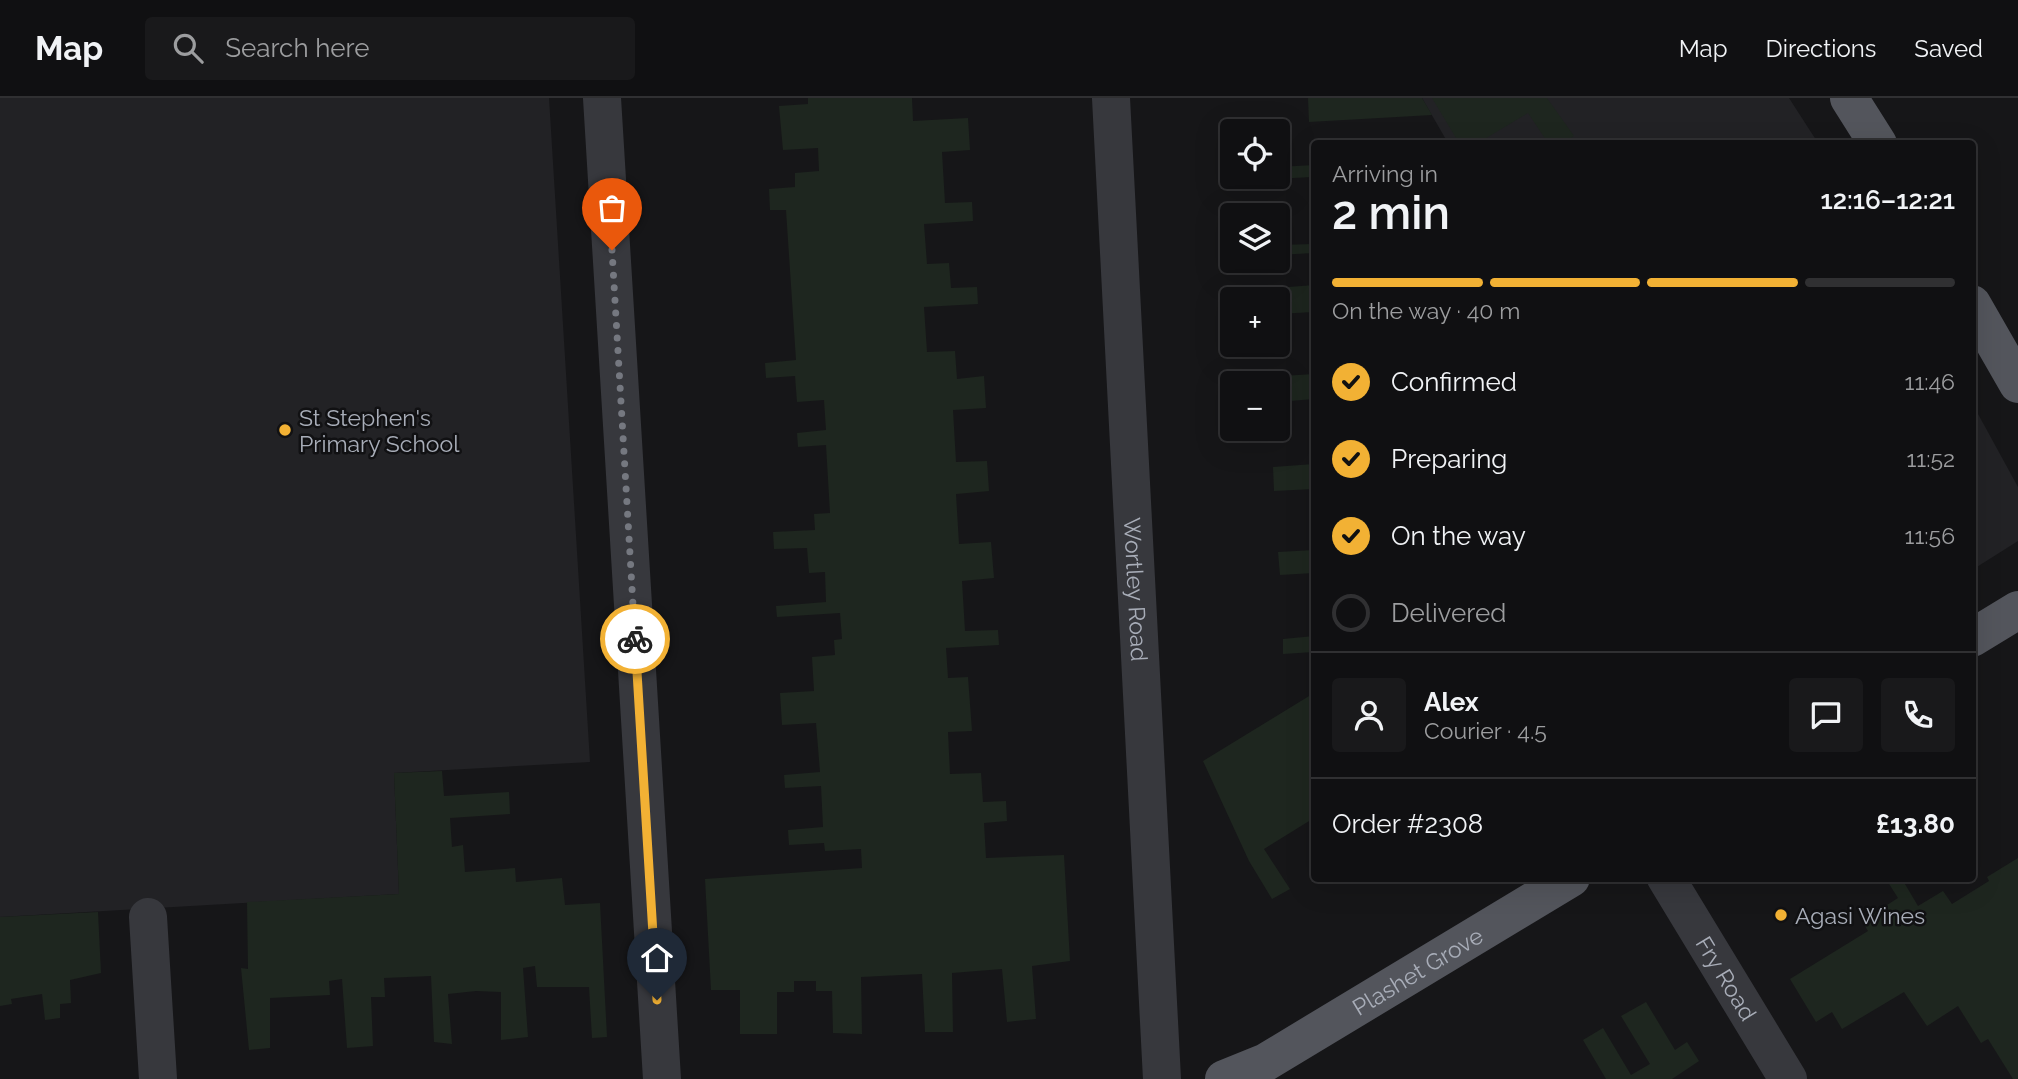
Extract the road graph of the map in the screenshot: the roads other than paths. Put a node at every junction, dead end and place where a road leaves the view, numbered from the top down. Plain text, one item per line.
1 (603, 98) edge
2 (1111, 98) edge
3 (1849, 98) edge
4 (1875, 140) edge
5 (1976, 311) edge
6 (2018, 384) edge
7 (2018, 610) edge
8 (1976, 636) edge
9 (1564, 882) edge
10 (1668, 882) edge
11 (148, 918) dead end
12 (1258, 1070) edge
13 (158, 1079) edge
14 (662, 1079) edge
15 (1163, 1079) edge
16 (1224, 1079) edge
17 (1788, 1079) edge

1 - 14 street
2 - 15 street, Wortley Road
3 - 4 main road
5 - 6 main road
7 - 8 main road
9 - 12 main road, Plashet Grove
10 - 17 street, Fry Road
11 - 13 street
12 - 16 main road, Plashet Grove

